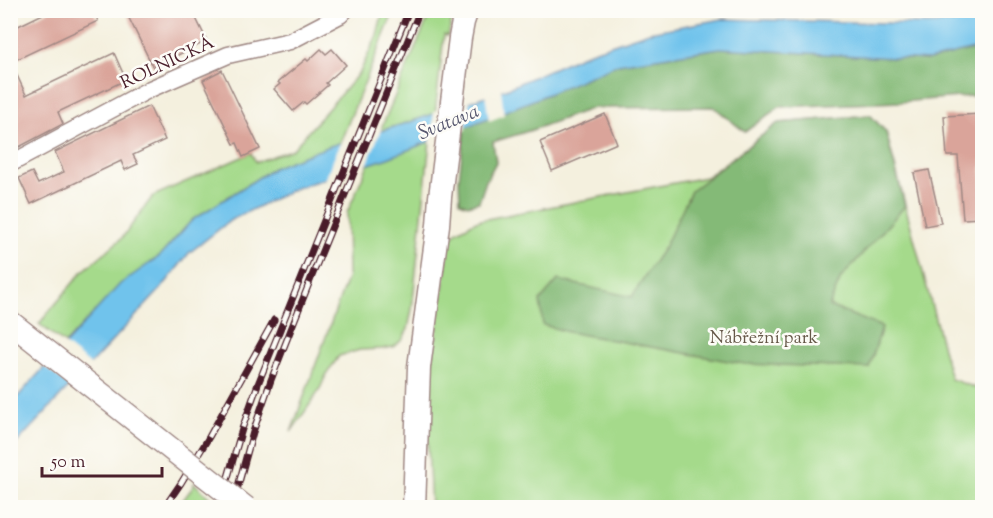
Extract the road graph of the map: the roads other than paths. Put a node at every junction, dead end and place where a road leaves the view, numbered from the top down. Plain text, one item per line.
1 (345, 10) edge
2 (467, 10) edge
3 (10, 164) edge
4 (10, 322) edge
5 (246, 507) edge
6 (414, 507) edge

1 - 3 street, ROLNICKÁ
2 - 6 street
4 - 5 street, bridge

